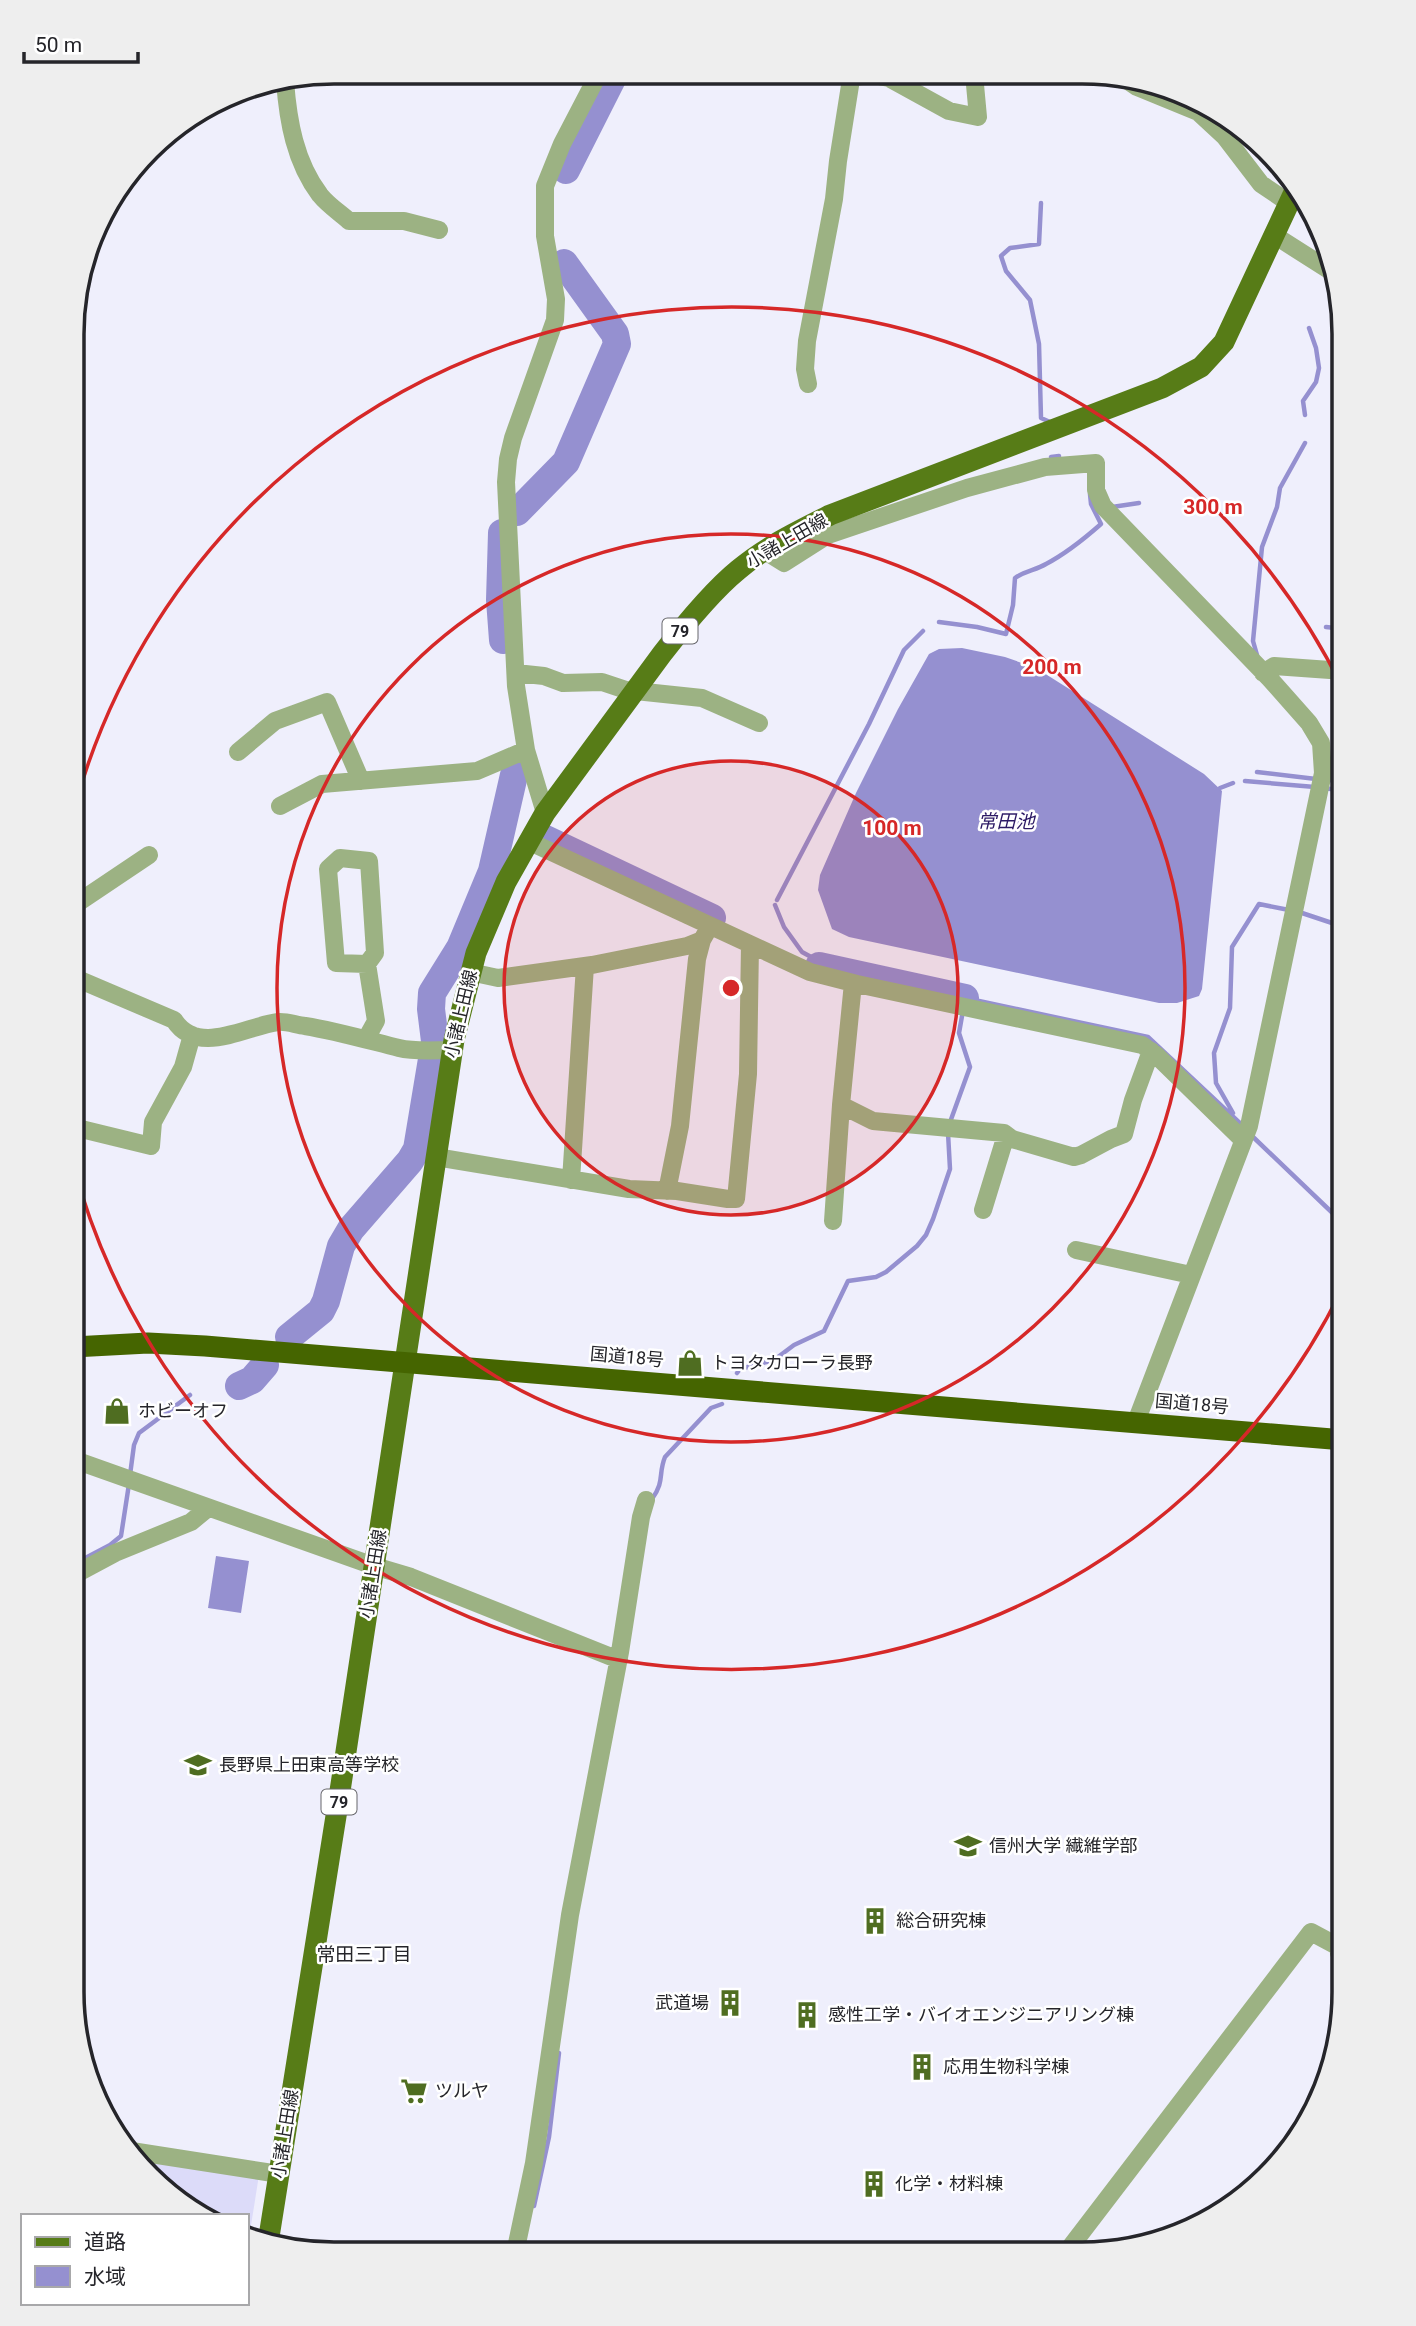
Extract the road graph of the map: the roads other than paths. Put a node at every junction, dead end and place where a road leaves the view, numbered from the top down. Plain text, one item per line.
1 (850, 84) edge
2 (901, 84) edge
3 (975, 84) edge
4 (593, 85) edge
5 (286, 89) edge
6 (1199, 113) edge
7 (1288, 192) edge
8 (1291, 197) edge
9 (439, 230) dead end
10 (1274, 235) junction
11 (1322, 266) edge
12 (808, 384) dead end
13 (765, 551) junction
14 (1332, 670) edge
15 (516, 673) junction
16 (1263, 673) junction
17 (635, 691) junction
18 (759, 723) dead end
19 (526, 750) junction
20 (237, 752) dead end
21 (361, 781) junction
22 (281, 806) dead end
23 (545, 813) junction
24 (528, 841) junction
25 (149, 855) dead end
26 (84, 899) edge
27 (706, 933) junction
28 (750, 945) junction
29 (368, 964) junction
30 (585, 966) junction
31 (470, 972) junction
32 (84, 981) edge
33 (853, 983) junction
34 (192, 1035) junction
35 (366, 1039) junction
36 (452, 1050) junction
37 (1151, 1051) junction
38 (841, 1105) junction
39 (84, 1130) edge
40 (1246, 1133) junction
41 (1006, 1135) junction
42 (436, 1157) junction
43 (571, 1180) junction
44 (667, 1191) junction
45 (983, 1210) dead end
46 (833, 1221) dead end
47 (1076, 1250) dead end
48 (1191, 1275) junction
49 (84, 1346) edge
50 (407, 1361) junction
51 (1136, 1422) junction
52 (1332, 1439) edge
53 (84, 1463) edge
54 (646, 1500) dead end
55 (208, 1508) junction
56 (374, 1566) junction
57 (84, 1570) edge
58 (619, 1660) junction
59 (1332, 1943) edge
60 (143, 2153) edge
61 (278, 2174) junction
62 (270, 2233) edge
63 (517, 2242) edge
64 (1074, 2242) edge

1 - 12 street
2 - 3 street
4 - 15 street
5 - 9 street
6 - 7 street
8 - 10 main road, 小諸上田線 / 79
10 - 11 street
10 - 13 main road, 小諸上田線 / 79
13 - 16 street
13 - 17 main road, 小諸上田線 / 79
14 - 16 street
15 - 17 street
15 - 19 street
16 - 40 street
17 - 18 street
17 - 23 main road, 小諸上田線 / 79
19 - 21 street
19 - 23 street
20 - 21 street
21 - 22 street
23 - 24 main road, 小諸上田線 / 79
24 - 27 street
24 - 31 main road, 小諸上田線 / 79
25 - 26 street
27 - 28 street
27 - 30 street
27 - 44 street
28 - 33 street
28 - 44 street
29 - 29 street
29 - 35 street
30 - 31 street
30 - 43 street
31 - 36 main road, 小諸上田線 / 79
32 - 34 street
33 - 37 street
33 - 38 street
34 - 35 street
34 - 39 street
35 - 36 street
36 - 42 main road, 小諸上田線 / 79
37 - 40 street
37 - 41 street
38 - 41 street
38 - 46 street
40 - 48 street
41 - 45 street
42 - 43 street
42 - 50 main road, 小諸上田線 / 79
43 - 44 street
47 - 48 street
48 - 51 street
49 - 50 highway, 国道18号
50 - 51 highway, 国道18号
50 - 56 main road, 小諸上田線 / 79
51 - 52 highway, 国道18号
53 - 55 street
54 - 58 street
55 - 56 street
55 - 57 street
56 - 58 street
56 - 61 main road, 小諸上田線 / 79
58 - 63 street
59 - 64 street
60 - 61 street
61 - 62 main road, 小諸上田線 / 79

